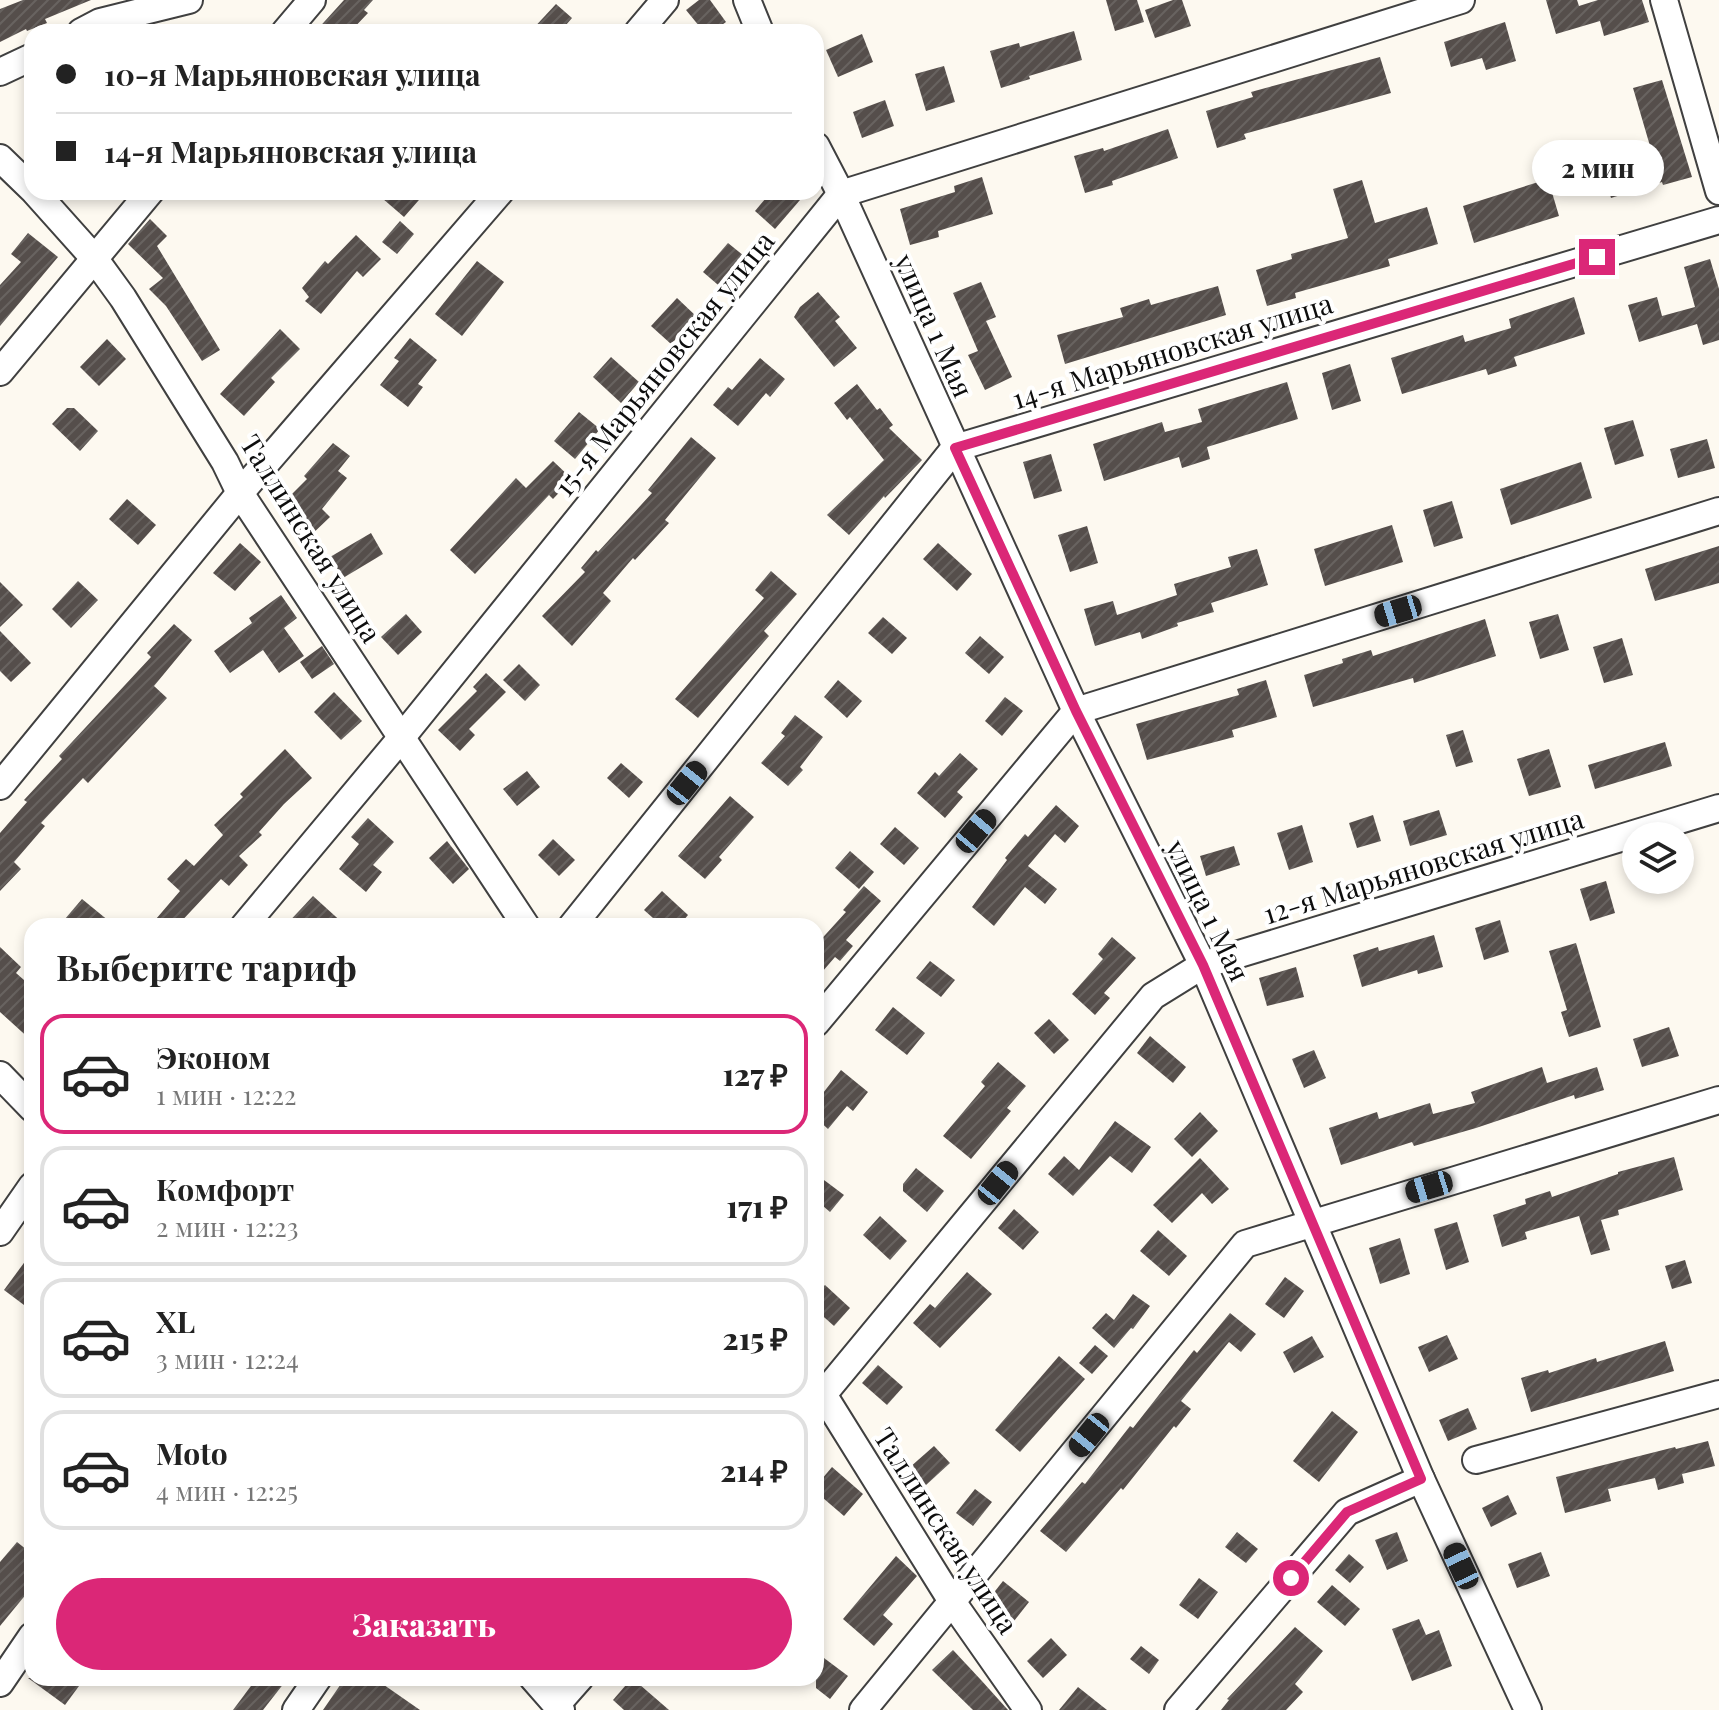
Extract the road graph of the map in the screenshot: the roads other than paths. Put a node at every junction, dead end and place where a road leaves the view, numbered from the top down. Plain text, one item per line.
1 (189, 0) edge
2 (312, 0) edge
3 (665, 0) edge
4 (747, 0) edge
5 (1461, 0) edge
6 (1664, 0) edge
7 (96, 24) edge
8 (292, 24) edge
9 (645, 24) edge
10 (757, 24) edge
11 (24, 61) edge
12 (0, 72) edge
13 (0, 158) edge
14 (824, 161) edge
15 (24, 181) edge
16 (1719, 191) edge
17 (841, 194) junction
18 (42, 200) edge
19 (143, 200) edge
20 (493, 200) edge
21 (1719, 220) edge
22 (94, 258) junction
23 (0, 372) edge
24 (955, 448) junction
25 (240, 493) junction
26 (1719, 511) edge
27 (1076, 711) junction
28 (402, 737) junction
29 (0, 786) edge
30 (1719, 808) edge
31 (251, 918) edge
32 (521, 918) edge
33 (578, 918) edge
34 (1203, 965) junction
35 (824, 1013) edge
36 (0, 1075) edge
37 (24, 1100) edge
38 (1719, 1100) edge
39 (24, 1198) edge
40 (1313, 1222) junction
41 (0, 1232) edge
42 (824, 1387) edge
43 (1719, 1394) edge
44 (824, 1401) edge
45 (1476, 1460) dead end
46 (1421, 1479) junction
47 (953, 1603) junction
48 (24, 1648) edge
49 (0, 1683) edge
50 (312, 1686) edge
51 (540, 1686) edge
52 (574, 1686) edge
53 (559, 1707) edge
54 (296, 1710) edge
55 (863, 1710) edge
56 (1028, 1710) edge
57 (1178, 1710) edge
58 (1528, 1710) edge

1 - 7 street
2 - 8 street
3 - 9 street
4 - 10 street
5 - 17 street
6 - 16 street
11 - 12 street
13 - 15 street, Таллинская улица
14 - 17 street, улица 1 Мая
17 - 24 street, улица 1 Мая
17 - 28 street, 15-я Марьяновская улица
18 - 22 street, Таллинская улица
19 - 22 street
20 - 25 street
21 - 24 street, 14-я Марьяновская улица
22 - 23 street
22 - 25 street, Таллинская улица
24 - 27 street, улица 1 Мая
24 - 33 street
25 - 28 street, Таллинская улица
25 - 29 street
26 - 27 street
27 - 34 street, улица 1 Мая
27 - 35 street
28 - 31 street, 15-я Марьяновская улица
28 - 32 street, Таллинская улица
30 - 34 street, 12-я Марьяновская улица
34 - 40 street, улица 1 Мая
34 - 42 street, 12-я Марьяновская улица
36 - 37 street
38 - 40 street
39 - 41 street
40 - 46 street, улица 1 Мая
40 - 47 street
43 - 45 street
44 - 47 street, Таллинская улица
46 - 57 street
46 - 58 street, улица 1 Мая
47 - 55 street
47 - 56 street, Таллинская улица
48 - 49 street
50 - 54 street
51 - 53 street
52 - 53 street

